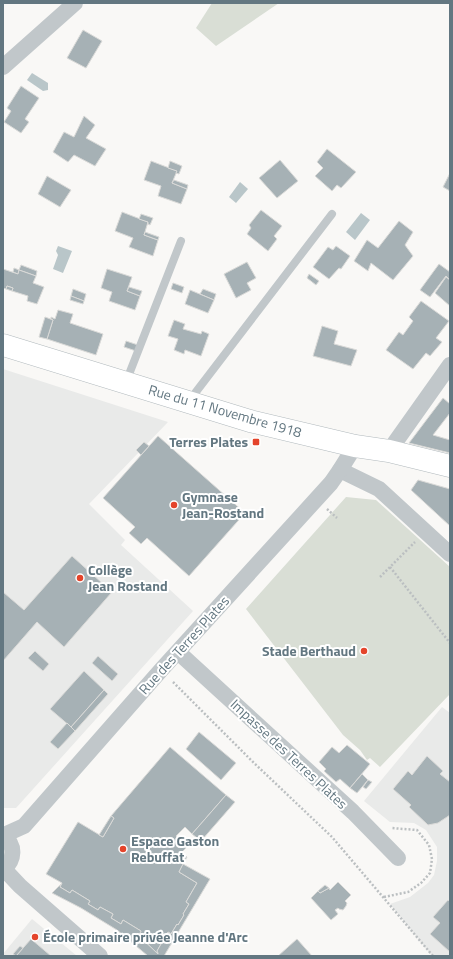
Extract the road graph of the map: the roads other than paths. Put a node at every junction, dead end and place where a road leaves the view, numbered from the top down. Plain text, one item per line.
1 (75, 3) edge
2 (3, 67) edge
3 (332, 214) dead end
4 (181, 241) dead end
5 (3, 345) edge
6 (450, 365) edge
7 (126, 382) junction
8 (188, 402) junction
9 (355, 446) junction
10 (389, 451) junction
11 (450, 466) edge
12 (340, 470) junction
13 (450, 554) edge
14 (178, 652) junction
15 (4, 835) edge
16 (398, 858) dead end
17 (3, 870) edge
18 (100, 956) edge

1 - 2 street
3 - 8 lane
4 - 7 lane
5 - 7 main road, Rue du 11 Novembre 1918
6 - 10 street
7 - 8 main road, Rue du 11 Novembre 1918
8 - 9 main road, Rue du 11 Novembre 1918
9 - 10 main road, Rue du 11 Novembre 1918
9 - 12 street, Rue des Terres Plates
10 - 11 main road, Rue du 11 Novembre 1918
12 - 13 street
12 - 14 street, Rue des Terres Plates
14 - 15 street, Rue des Terres Plates
14 - 16 street, Impasse des Terres Plates
15 - 17 street
17 - 18 street

